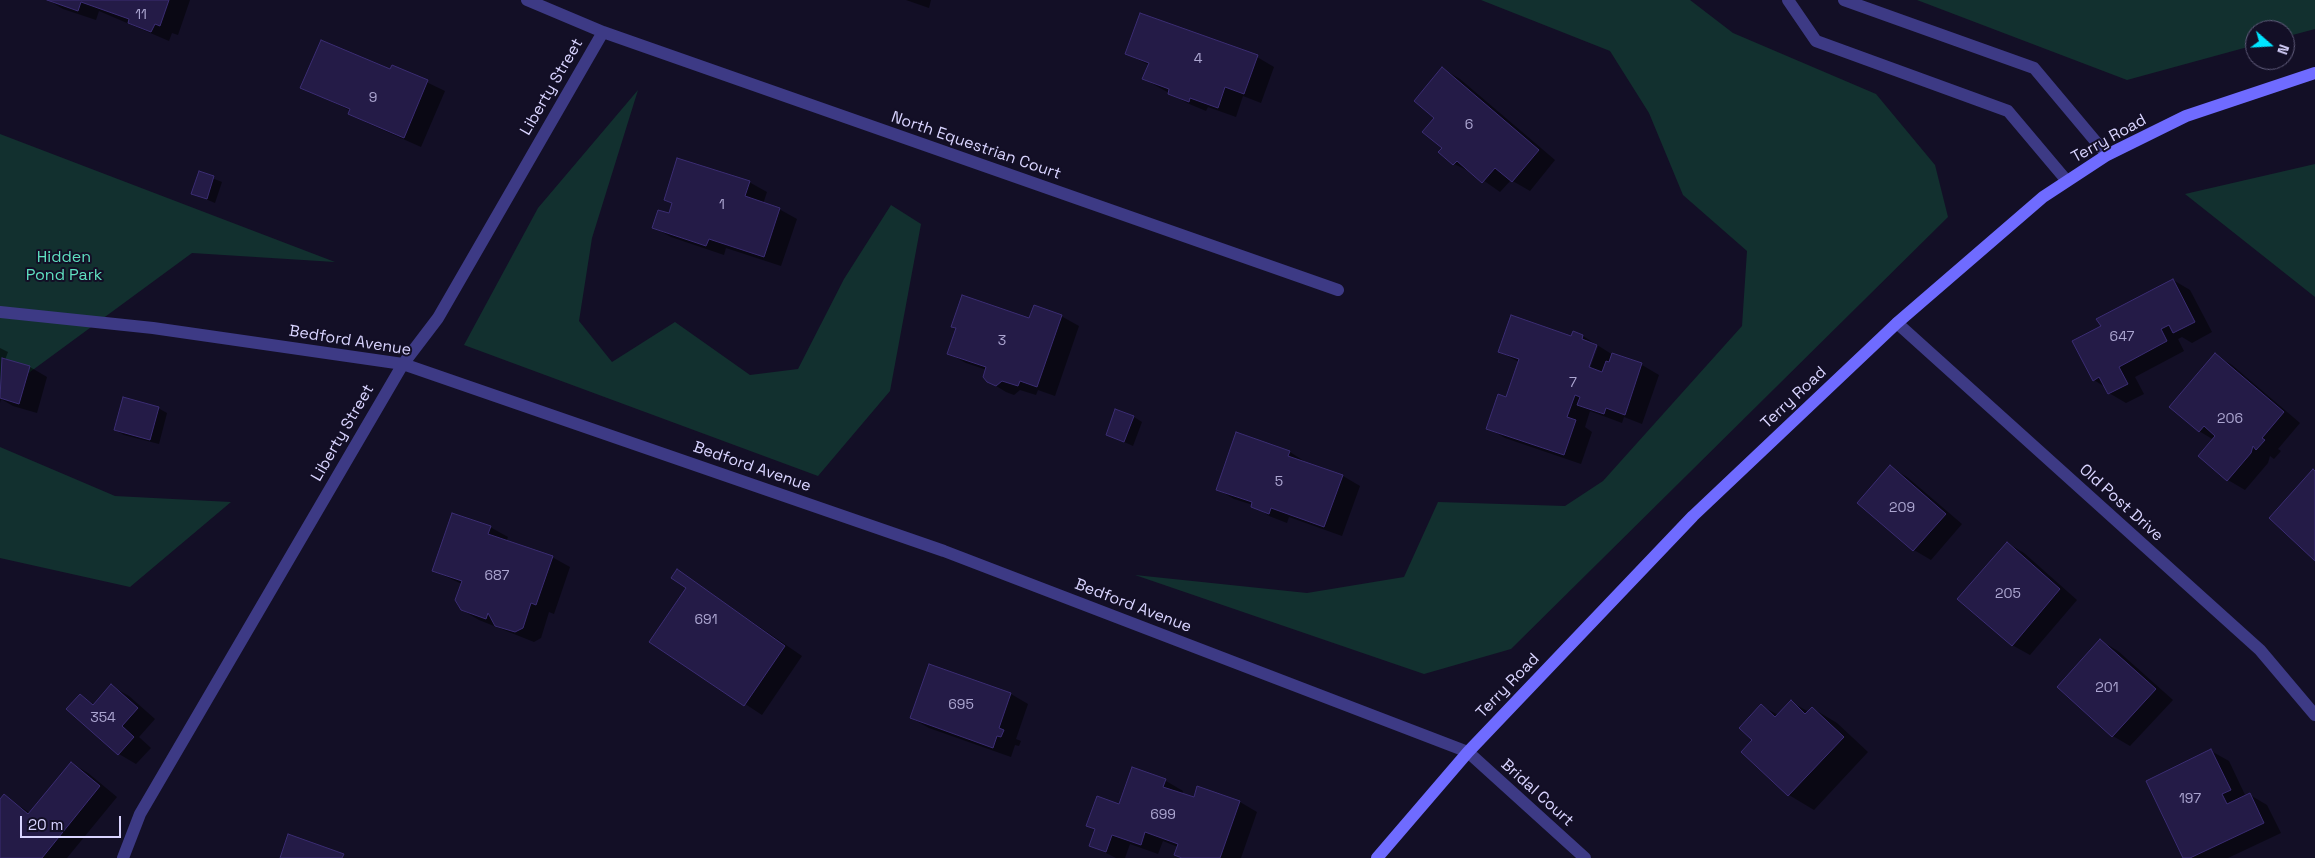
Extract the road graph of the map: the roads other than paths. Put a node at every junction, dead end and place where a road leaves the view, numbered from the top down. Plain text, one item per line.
1 (528, 0) edge
2 (1788, 0) edge
3 (1844, 0) edge
4 (603, 32) junction
5 (2315, 73) edge
6 (2107, 155) junction
7 (2067, 181) junction
8 (1338, 290) dead end
9 (0, 312) edge
10 (1897, 323) junction
11 (403, 364) junction
12 (2315, 715) edge
13 (1468, 752) junction
14 (124, 858) edge
15 (1377, 858) edge
16 (1585, 858) edge

1 - 4 street, North Equestrian Court
2 - 7 street
3 - 6 street
4 - 8 street, North Equestrian Court
4 - 11 street, Liberty Street
5 - 6 street, Terry Road
6 - 7 street, Terry Road
7 - 10 street, Terry Road
9 - 11 street, Bedford Avenue
10 - 12 street, Old Post Drive
10 - 13 street, Terry Road
11 - 13 street, Bedford Avenue
11 - 14 street, Liberty Street
13 - 15 street, Terry Road
13 - 16 street, Bridal Court

